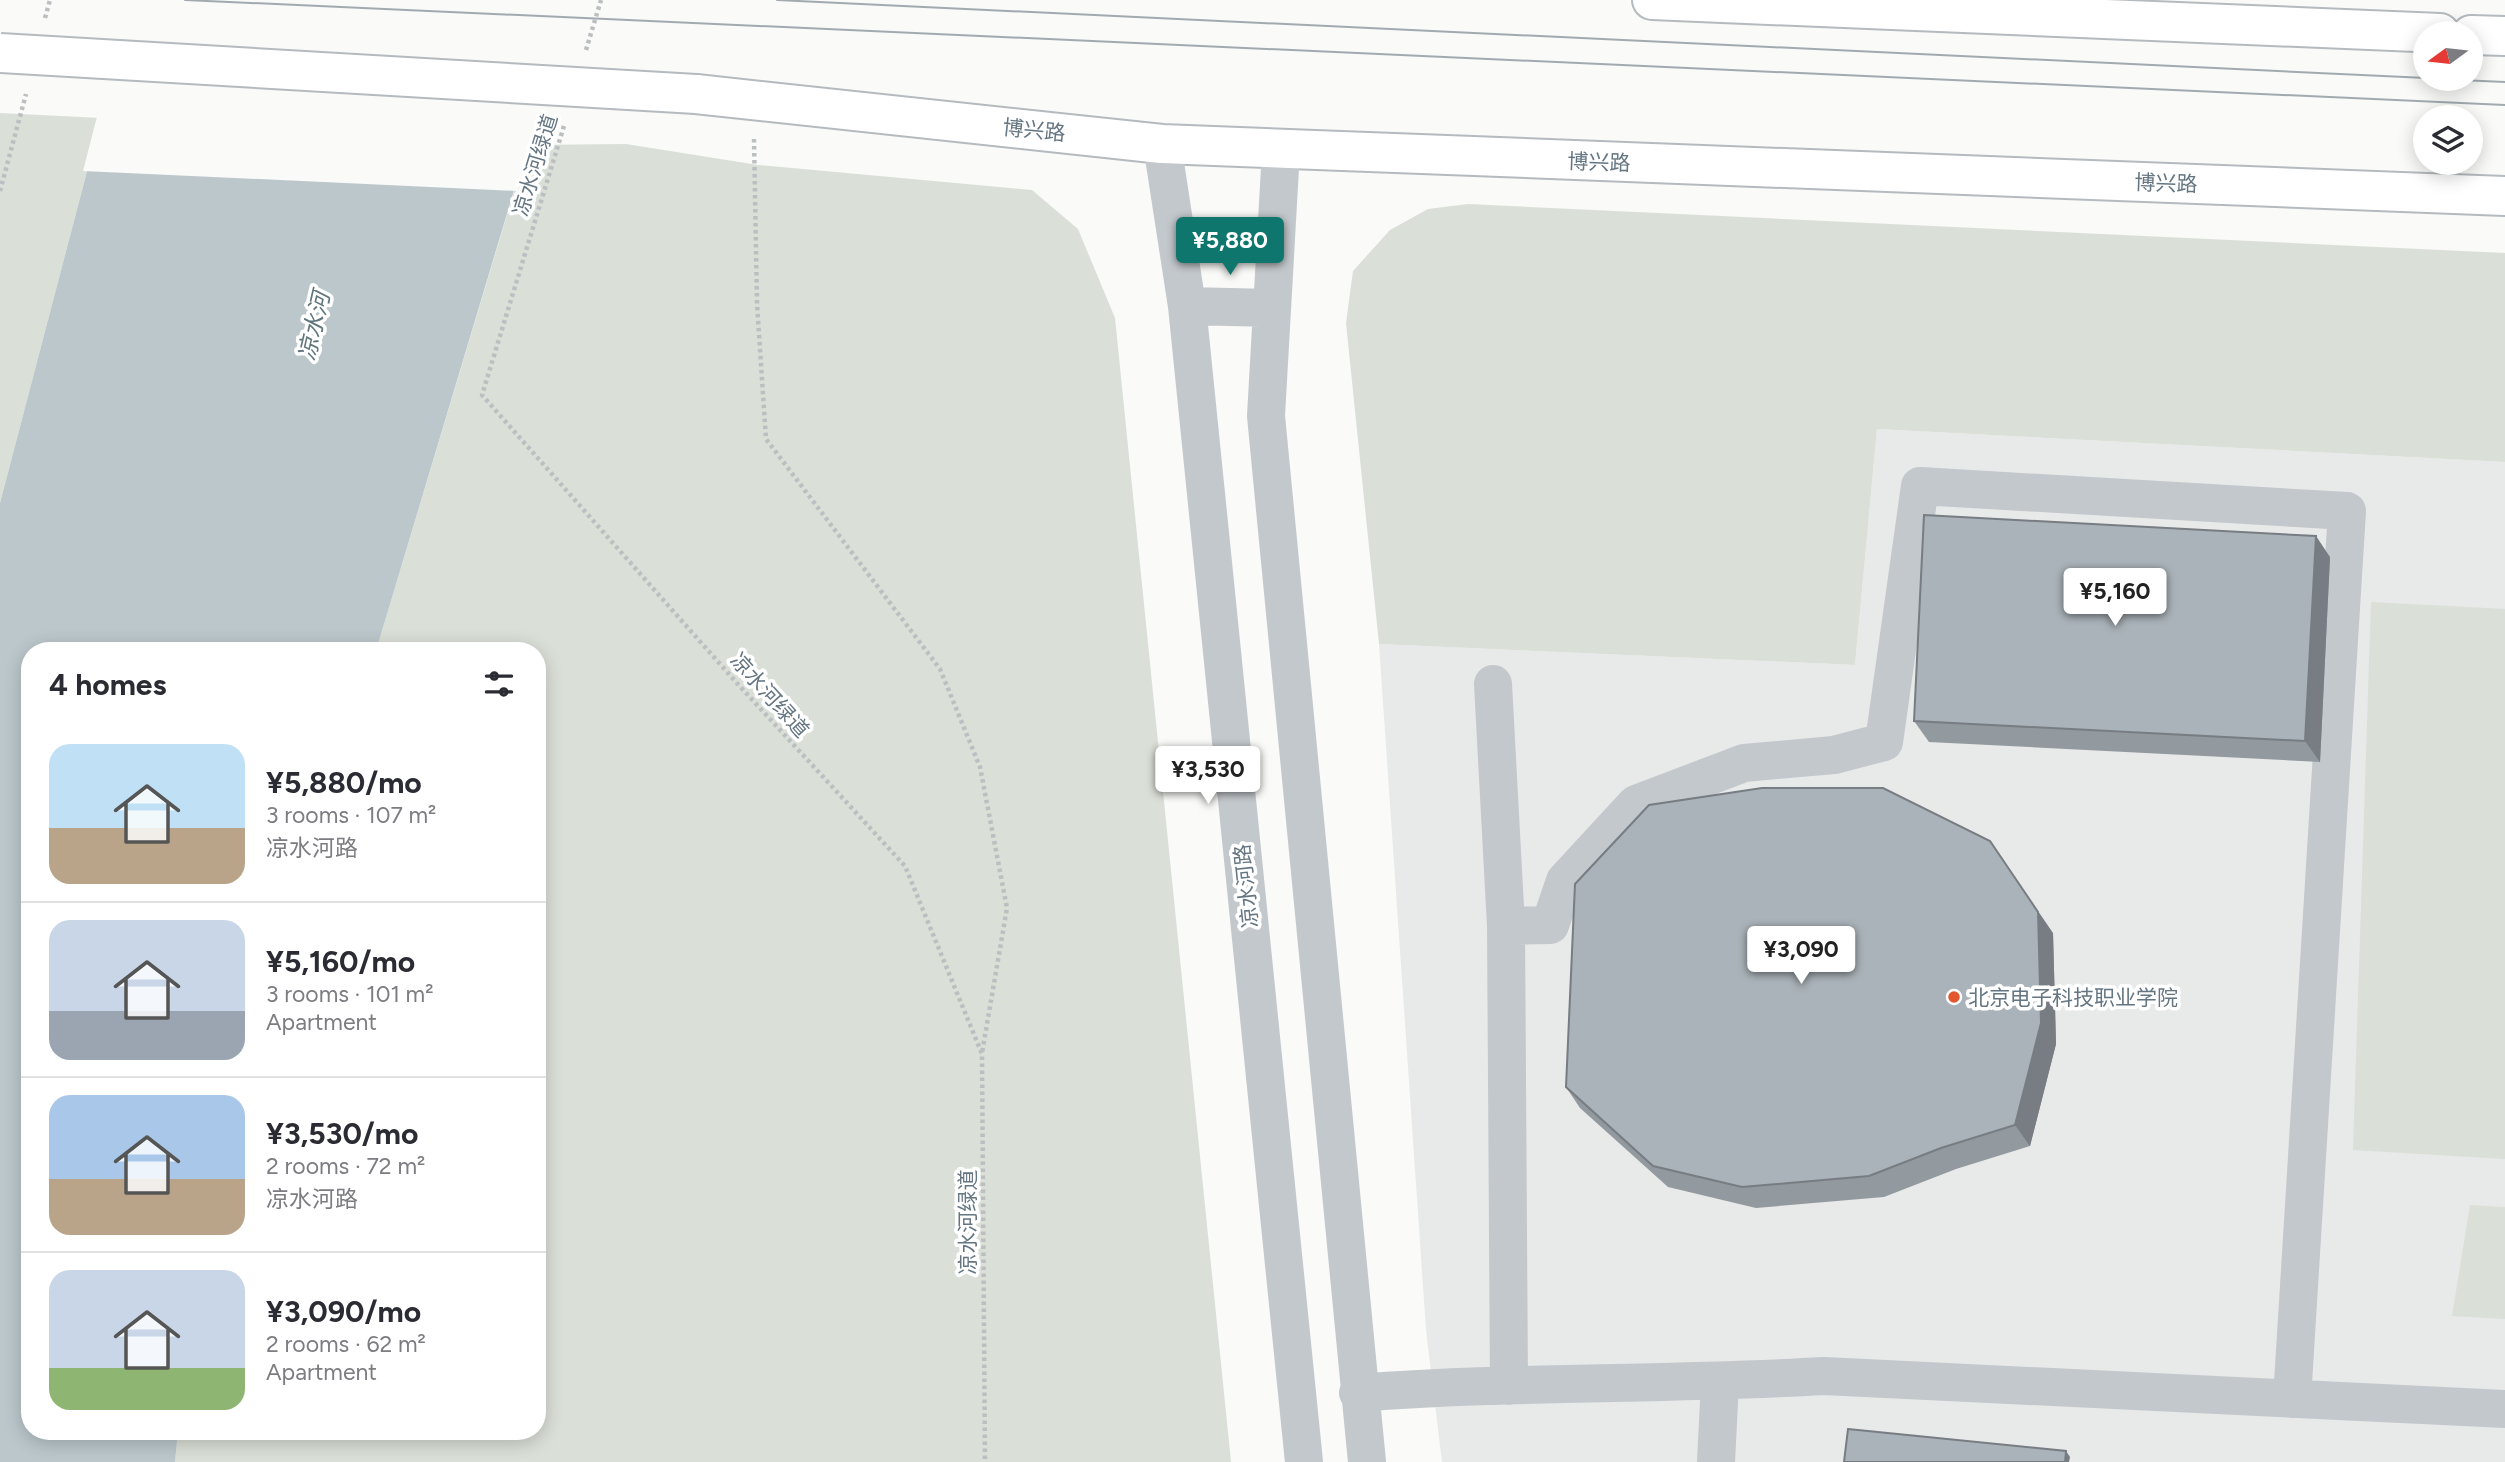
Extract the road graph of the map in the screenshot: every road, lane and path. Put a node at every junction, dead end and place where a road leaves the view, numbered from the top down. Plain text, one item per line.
1 (601, 0) edge
2 (1652, 0) edge
3 (2413, 32) edge
4 (2483, 35) edge
5 (2505, 36) edge
6 (0, 53) edge
7 (586, 53) dead end
8 (566, 118) dead end
9 (754, 137) dead end
10 (1162, 144) junction
11 (1282, 150) junction
12 (2505, 196) edge
13 (1187, 306) junction
14 (1272, 308) junction
15 (1493, 684) dead end
16 (1506, 926) junction
17 (982, 1054) junction
18 (1720, 1382) junction
19 (1509, 1386) junction
20 (1358, 1393) junction
21 (2292, 1399) junction
22 (2505, 1409) edge
23 (985, 1462) edge
24 (1304, 1462) edge
25 (1367, 1462) edge
26 (1716, 1462) edge

1 - 7 path
2 - 3 main road
4 - 5 main road
6 - 10 main road, 博兴路, bridge
8 - 17 path, 凉水河绿道
9 - 17 path
10 - 11 main road, 博兴路
10 - 13 street, 凉水河路
11 - 12 main road, 博兴路
11 - 14 street
13 - 14 street
13 - 24 street, 凉水河路
14 - 20 street
15 - 16 street
16 - 19 street
16 - 21 street
17 - 23 path, 凉水河绿道
18 - 19 street
18 - 21 street
18 - 26 street
19 - 20 street
20 - 25 street
21 - 22 street

